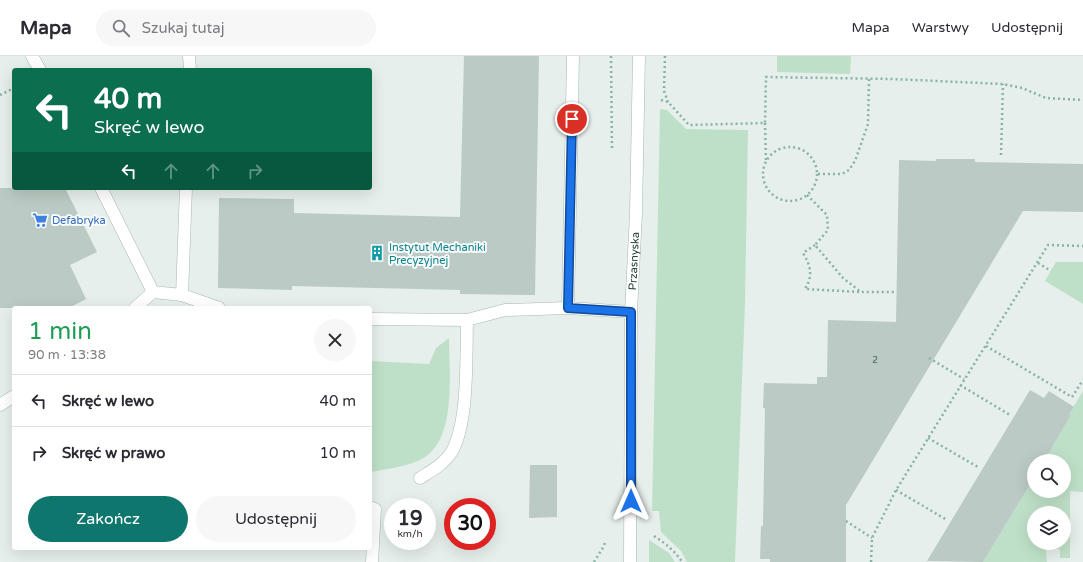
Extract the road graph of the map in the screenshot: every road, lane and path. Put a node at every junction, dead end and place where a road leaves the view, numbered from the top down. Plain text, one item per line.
1 (32, 56) edge
2 (189, 56) edge
3 (573, 56) edge
4 (639, 56) edge
5 (665, 56) edge
6 (39, 68) edge
7 (190, 68) edge
8 (869, 79) junction
9 (1003, 84) junction
10 (12, 89) edge
11 (0, 95) edge
12 (661, 100) dead end
13 (1083, 100) edge
14 (668, 102) junction
15 (765, 123) junction
16 (1001, 155) dead end
17 (766, 162) junction
18 (818, 174) junction
19 (102, 190) edge
20 (186, 190) edge
21 (807, 195) junction
22 (815, 245) junction
23 (1083, 246) edge
24 (1038, 262) junction
25 (1051, 272) dead end
26 (153, 292) junction
27 (860, 292) junction
28 (896, 292) dead end
29 (182, 295) junction
30 (137, 306) edge
31 (212, 306) edge
32 (568, 308) junction
33 (631, 312) junction
34 (372, 318) edge
35 (467, 320) junction
36 (986, 346) junction
37 (929, 358) dead end
38 (964, 379) junction
39 (1083, 380) edge
40 (960, 385) junction
41 (12, 397) edge
42 (0, 405) edge
43 (1010, 415) dead end
44 (928, 438) junction
45 (978, 467) dead end
46 (420, 478) dead end
47 (896, 490) junction
48 (372, 508) edge
49 (947, 520) dead end
50 (846, 521) dead end
51 (872, 538) junction
52 (372, 562) edge
53 (630, 562) edge
54 (871, 562) edge

1 - 6 street
2 - 7 street
3 - 32 street
4 - 33 street, Przasnyska
5 - 14 path
8 - 9 path
8 - 15 path
8 - 18 path
9 - 13 path
9 - 16 path
10 - 11 path
12 - 14 path
14 - 15 path
15 - 17 path
17 - 18 path
17 - 21 path
18 - 21 path
19 - 26 street
20 - 29 street
21 - 22 path
22 - 27 path
22 - 27 path
23 - 24 path
24 - 25 path
24 - 36 path
26 - 29 street
26 - 30 street
27 - 28 path
29 - 31 street
32 - 33 street
32 - 35 street
33 - 53 street, Przasnyska
34 - 35 street
35 - 46 street
36 - 38 path
36 - 39 path
37 - 38 path
38 - 40 path
40 - 43 path
40 - 44 path
41 - 42 street
44 - 45 path
44 - 47 path
47 - 49 path
47 - 51 path
48 - 52 street
50 - 51 path
51 - 54 path

